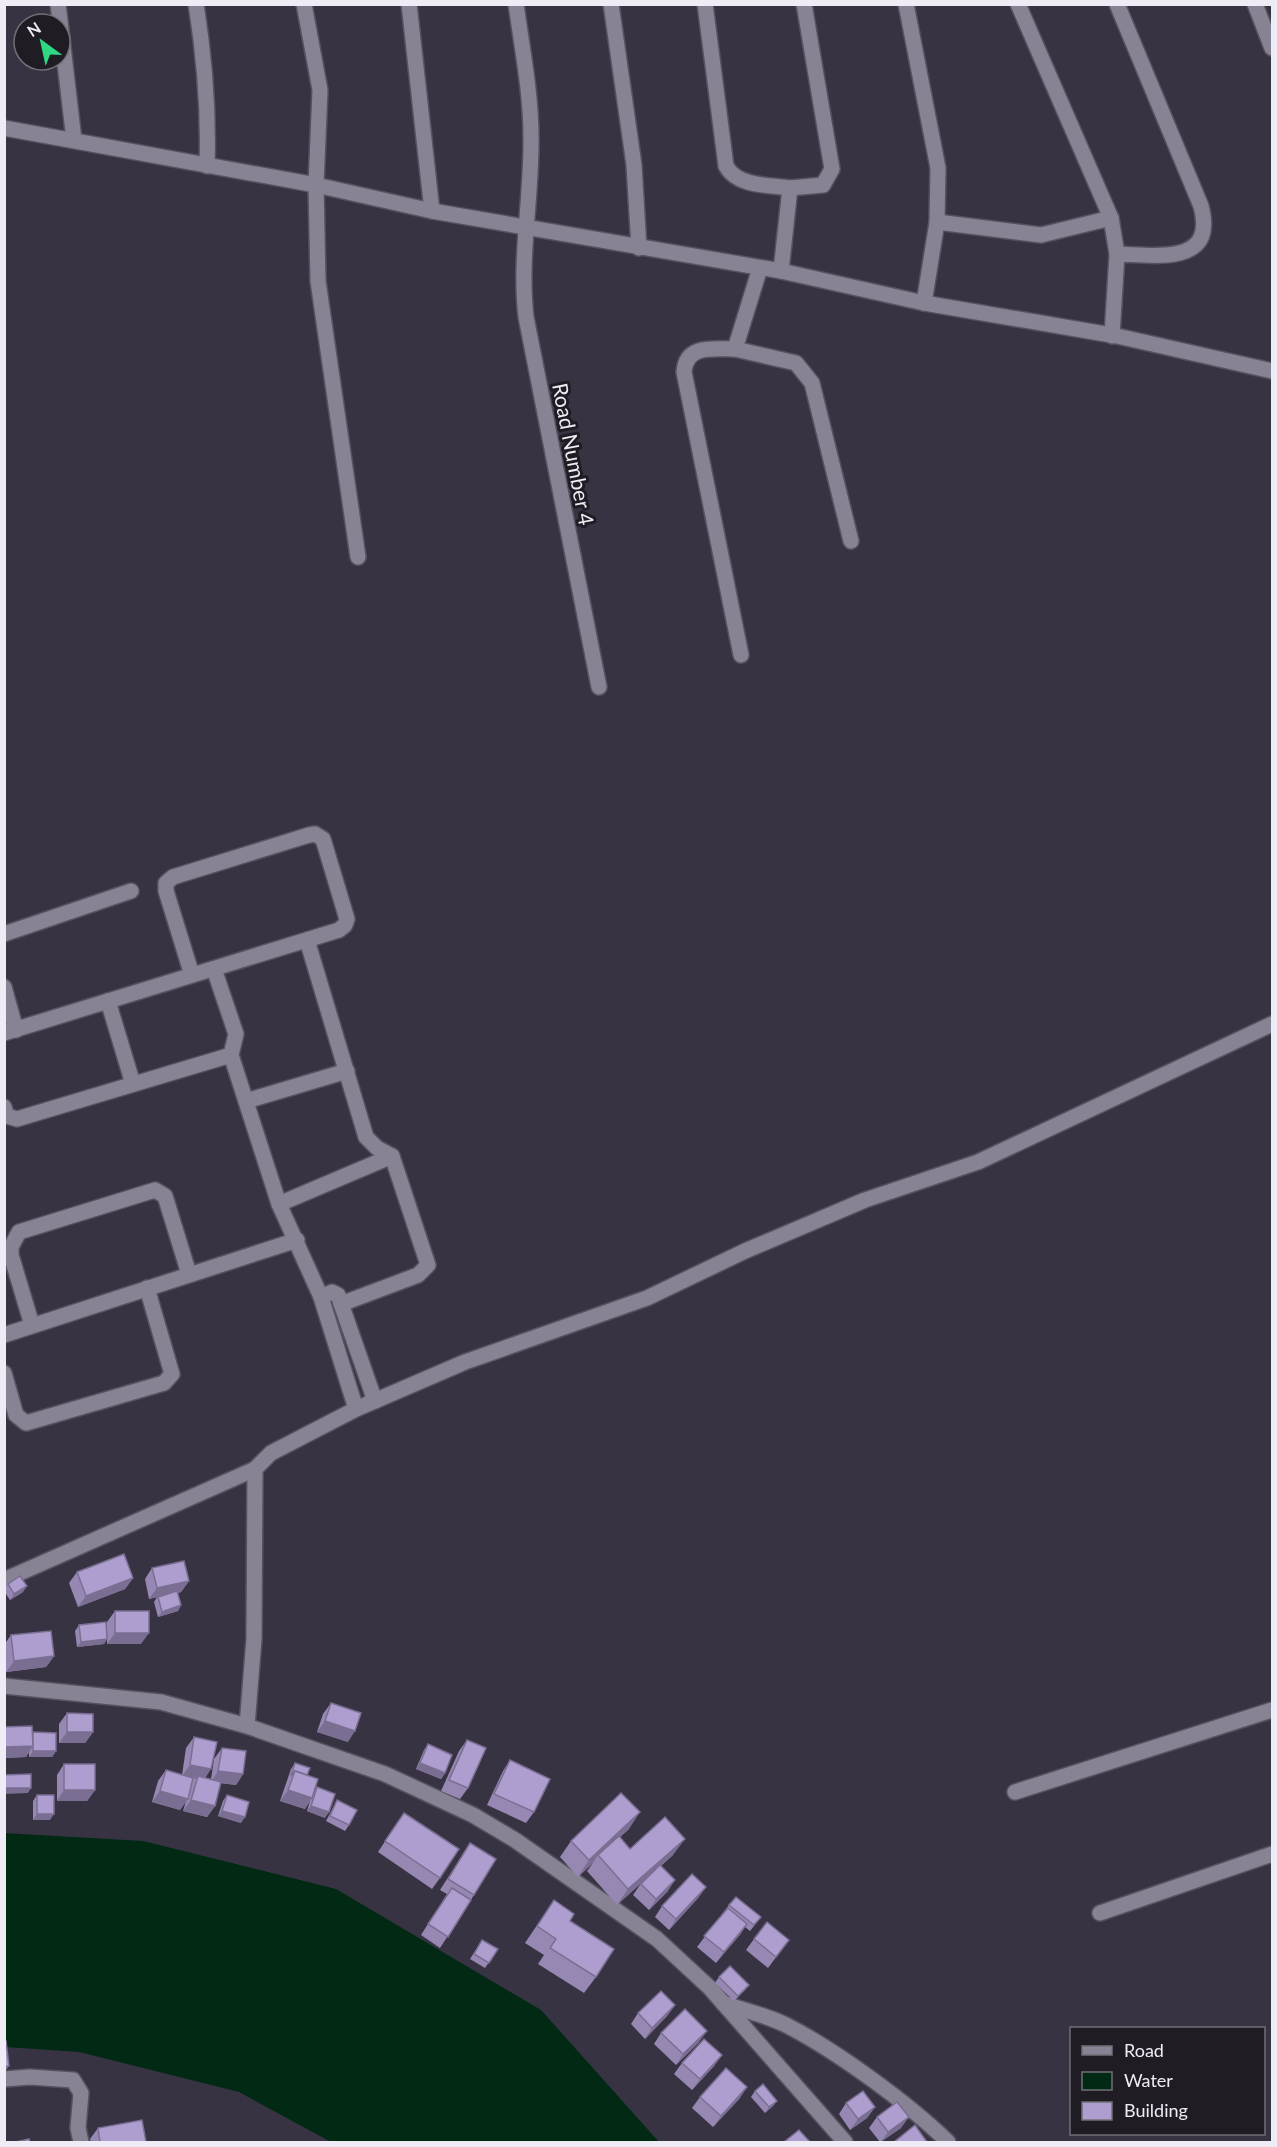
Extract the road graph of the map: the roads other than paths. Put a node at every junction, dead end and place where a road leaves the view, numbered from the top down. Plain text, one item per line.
1 (58, 4) edge
2 (196, 4) edge
3 (304, 4) edge
4 (409, 4) edge
5 (516, 4) edge
6 (611, 4) edge
7 (705, 4) edge
8 (804, 4) edge
9 (906, 4) edge
10 (1018, 4) edge
11 (1117, 4) edge
12 (1255, 4) edge
13 (1272, 48) edge
14 (4, 128) edge
15 (74, 140) junction
16 (207, 166) junction
17 (316, 185) junction
18 (790, 188) junction
19 (432, 212) junction
20 (1111, 218) junction
21 (937, 222) junction
22 (526, 227) junction
23 (639, 248) junction
24 (1117, 254) junction
25 (760, 268) junction
26 (781, 271) junction
27 (924, 303) junction
28 (1112, 336) junction
29 (735, 348) junction
30 (1272, 371) edge
31 (850, 541) dead end
32 (358, 557) dead end
33 (741, 655) dead end
34 (599, 687) dead end
35 (131, 891) dead end
36 (4, 934) edge
37 (307, 940) junction
38 (214, 969) junction
39 (192, 975) junction
40 (4, 987) edge
41 (108, 1001) junction
42 (1272, 1024) edge
43 (10, 1032) edge
44 (231, 1055) junction
45 (346, 1071) junction
46 (133, 1084) junction
47 (246, 1101) junction
48 (4, 1107) edge
49 (392, 1156) junction
50 (279, 1204) junction
51 (297, 1240) junction
52 (189, 1274) junction
53 (147, 1288) junction
54 (321, 1297) junction
55 (341, 1304) junction
56 (32, 1325) junction
57 (4, 1335) edge
58 (4, 1373) edge
59 (375, 1401) junction
60 (356, 1409) junction
61 (255, 1469) junction
62 (4, 1580) edge
63 (4, 1686) edge
64 (1272, 1710) edge
65 (247, 1726) junction
66 (1015, 1792) dead end
67 (1272, 1854) edge
68 (1100, 1913) dead end
69 (723, 2003) junction
70 (4, 2079) edge
71 (81, 2142) edge
72 (845, 2142) edge
73 (948, 2142) edge

1 - 15 street
2 - 16 street
3 - 17 street
4 - 19 street
5 - 22 street, Road Number 4
6 - 23 street
7 - 18 street
8 - 18 street
9 - 21 street
10 - 20 street
11 - 24 street
12 - 13 street
14 - 15 street
15 - 16 street
16 - 17 street
17 - 19 street
17 - 32 street
18 - 26 street
19 - 22 street
20 - 21 street
20 - 24 street
21 - 27 street
22 - 23 street
22 - 34 street, Road Number 4
23 - 25 street
24 - 28 street
25 - 26 street
25 - 29 street
26 - 27 street
27 - 28 street
28 - 30 street
29 - 31 street
29 - 33 street
35 - 36 street
37 - 38 street
37 - 39 street
37 - 45 street
38 - 39 street
38 - 44 street
39 - 41 street
40 - 43 street
41 - 43 street
41 - 46 street
42 - 59 street
44 - 46 street
44 - 47 street
45 - 47 street
45 - 49 street
46 - 48 street
47 - 50 street
49 - 50 street
49 - 55 street
50 - 51 street
51 - 52 street
51 - 54 street
52 - 53 street
52 - 56 street
53 - 56 street
53 - 58 street
54 - 55 street
54 - 60 street
55 - 59 street
56 - 57 street
59 - 60 street
60 - 61 street
61 - 62 street
61 - 65 street
63 - 65 street
64 - 66 street
65 - 69 street
67 - 68 street
69 - 72 street
69 - 73 street
70 - 71 street

